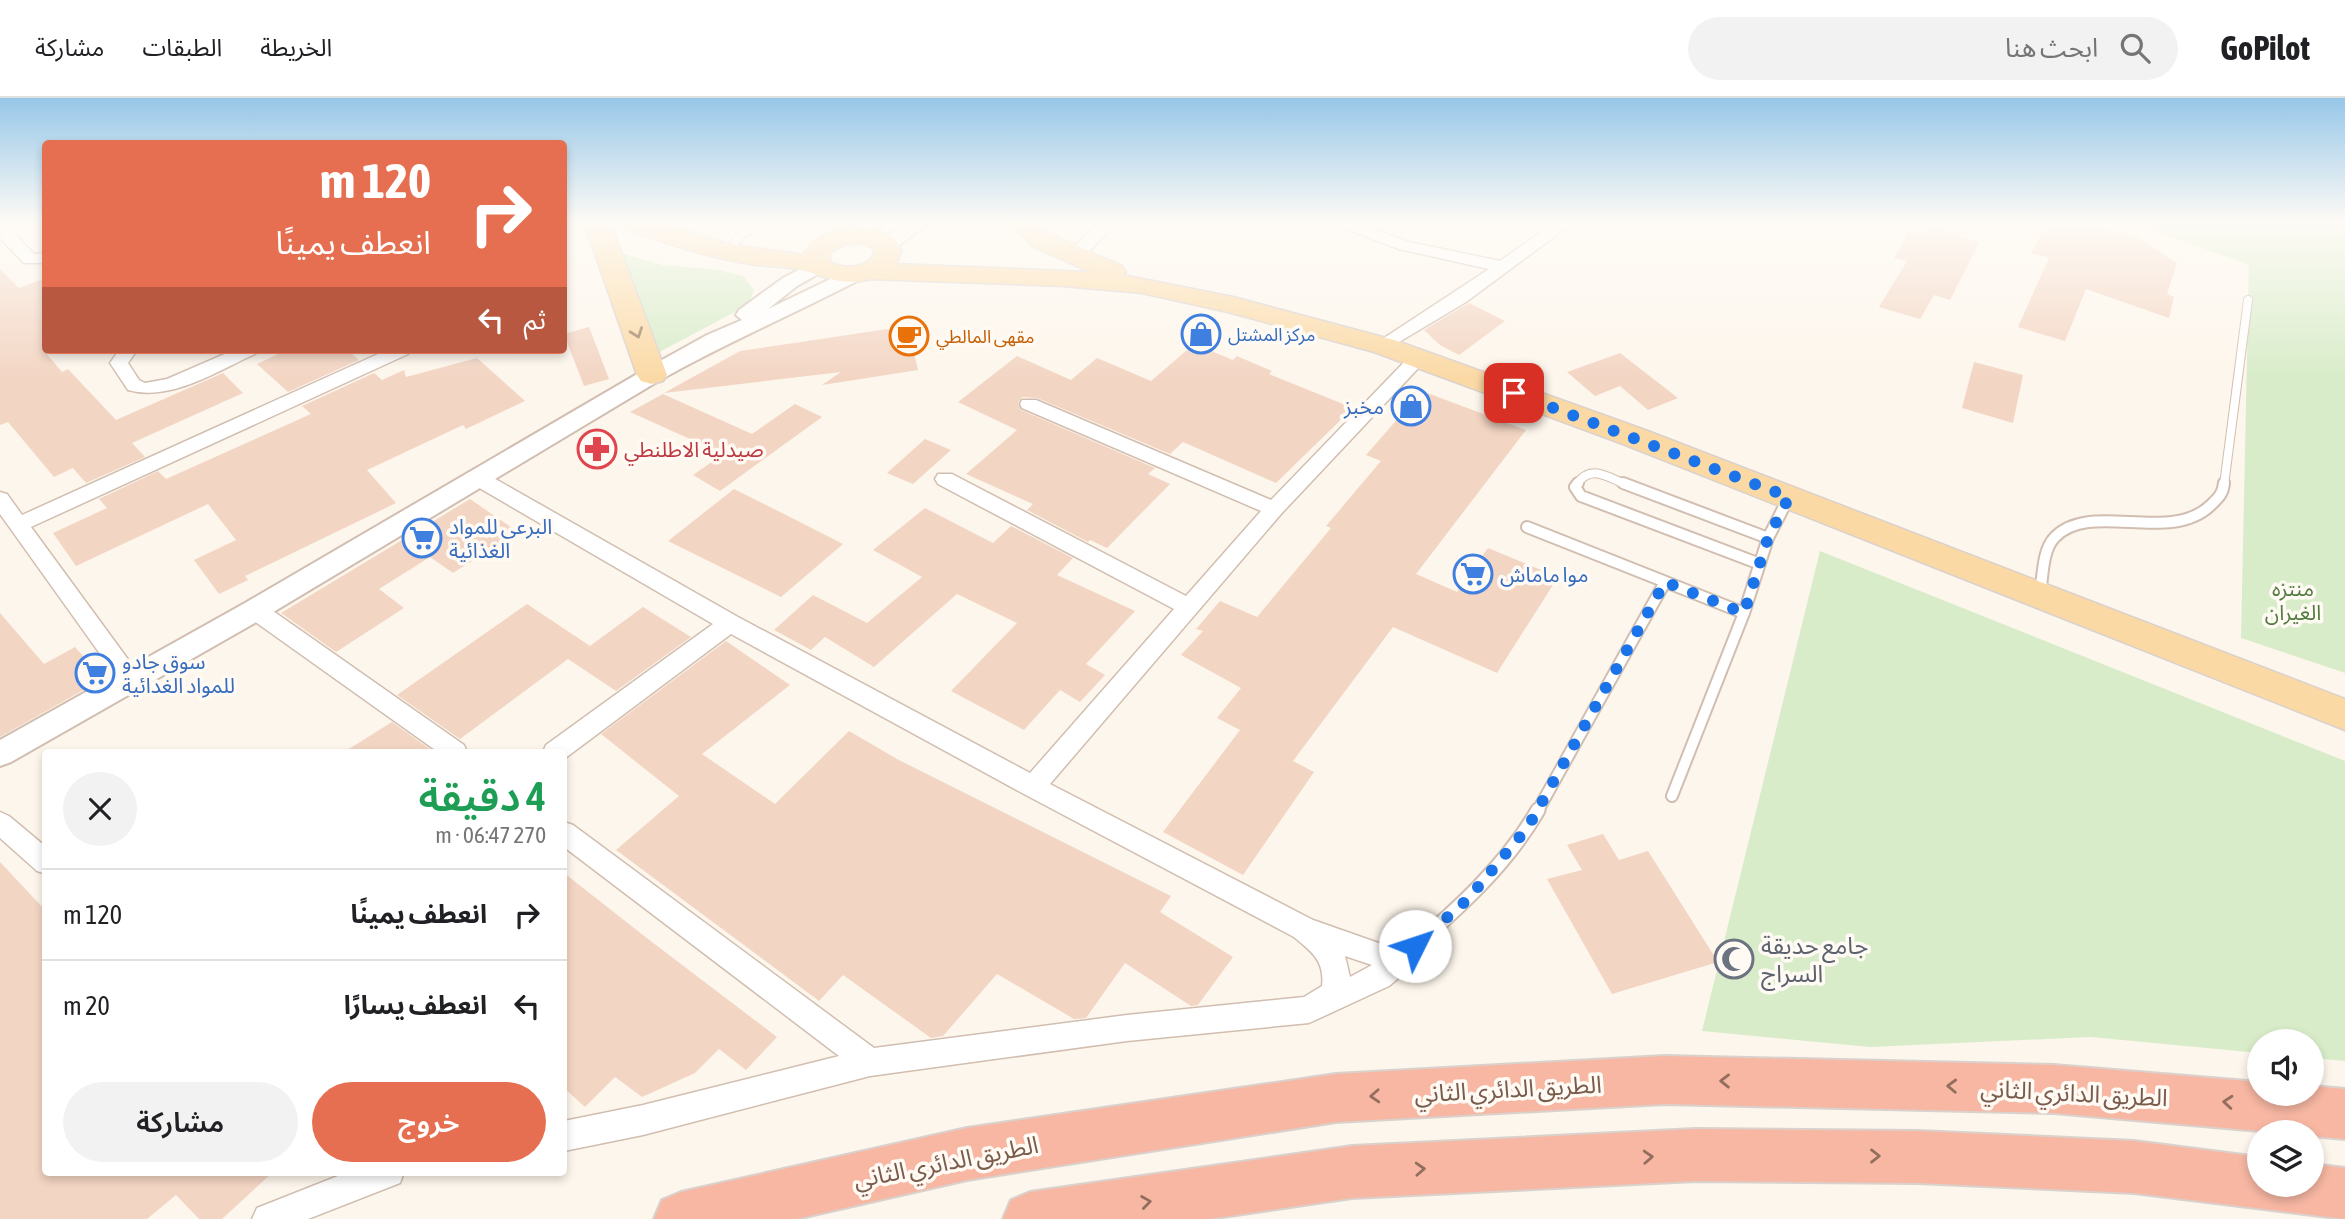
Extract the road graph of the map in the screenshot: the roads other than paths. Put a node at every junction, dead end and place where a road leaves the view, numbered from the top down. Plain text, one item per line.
1 (616, 274) edge
2 (802, 274) edge
3 (857, 274) edge
4 (1099, 274) edge
5 (1493, 274) edge
6 (2248, 300) dead end
7 (715, 340) junction
8 (1384, 346) junction
9 (125, 354) edge
10 (240, 354) edge
11 (393, 354) edge
12 (1418, 358) junction
13 (652, 375) junction
14 (1029, 404) dead end
15 (476, 477) junction
16 (944, 479) dead end
17 (1789, 497) junction
18 (0, 499) edge
19 (1273, 509) junction
20 (18, 525) junction
21 (1527, 527) dead end
22 (1768, 538) junction
23 (1760, 564) junction
24 (1665, 582) junction
25 (2040, 594) junction
26 (1189, 607) junction
27 (255, 610) junction
28 (1744, 613) junction
29 (730, 623) junction
30 (131, 680) junction
31 (2345, 715) edge
32 (451, 749) edge
33 (559, 749) edge
34 (0, 754) edge
35 (1033, 787) junction
36 (1672, 796) dead end
37 (0, 823) edge
38 (567, 835) edge
39 (42, 860) edge
40 (1304, 929) junction
41 (1397, 962) junction
42 (1309, 1010) junction
43 (870, 1062) junction
44 (2345, 1114) edge
45 (567, 1135) edge
46 (378, 1176) edge
47 (2247, 1181) edge
48 (2324, 1191) edge
49 (2345, 1194) edge
50 (268, 1219) edge
51 (681, 1219) edge
52 (1030, 1219) edge

1 -> 13 main road
2 - 7 street
3 - 7 street
4 - 8 main road
5 - 8 street
6 - 25 lane
7 - 13 street
8 - 12 main road
9 - 10 street
11 - 20 street
12 - 17 main road
12 - 19 street
13 - 15 street
14 - 19 street
15 - 27 street
15 - 29 street
16 - 26 street
17 - 22 lane
17 - 25 main road
18 - 20 street
19 - 26 street
20 - 30 street
21 - 24 lane
22 - 23 lane
22 - 23 lane
23 - 28 lane
24 - 28 lane
24 - 41 lane
25 - 31 main road
26 - 35 street
27 - 30 street
27 - 32 street
28 - 36 lane
29 - 33 street
29 - 35 street
30 - 34 street
35 - 40 street
37 - 39 street
38 - 43 street
40 - 41 street
40 - 42 street
41 - 42 street
42 - 43 street
43 - 45 street
44 -> 51 highway, الطريق الدائري الثاني
46 - 50 street
52 -> 47 highway
48 - 49 highway

